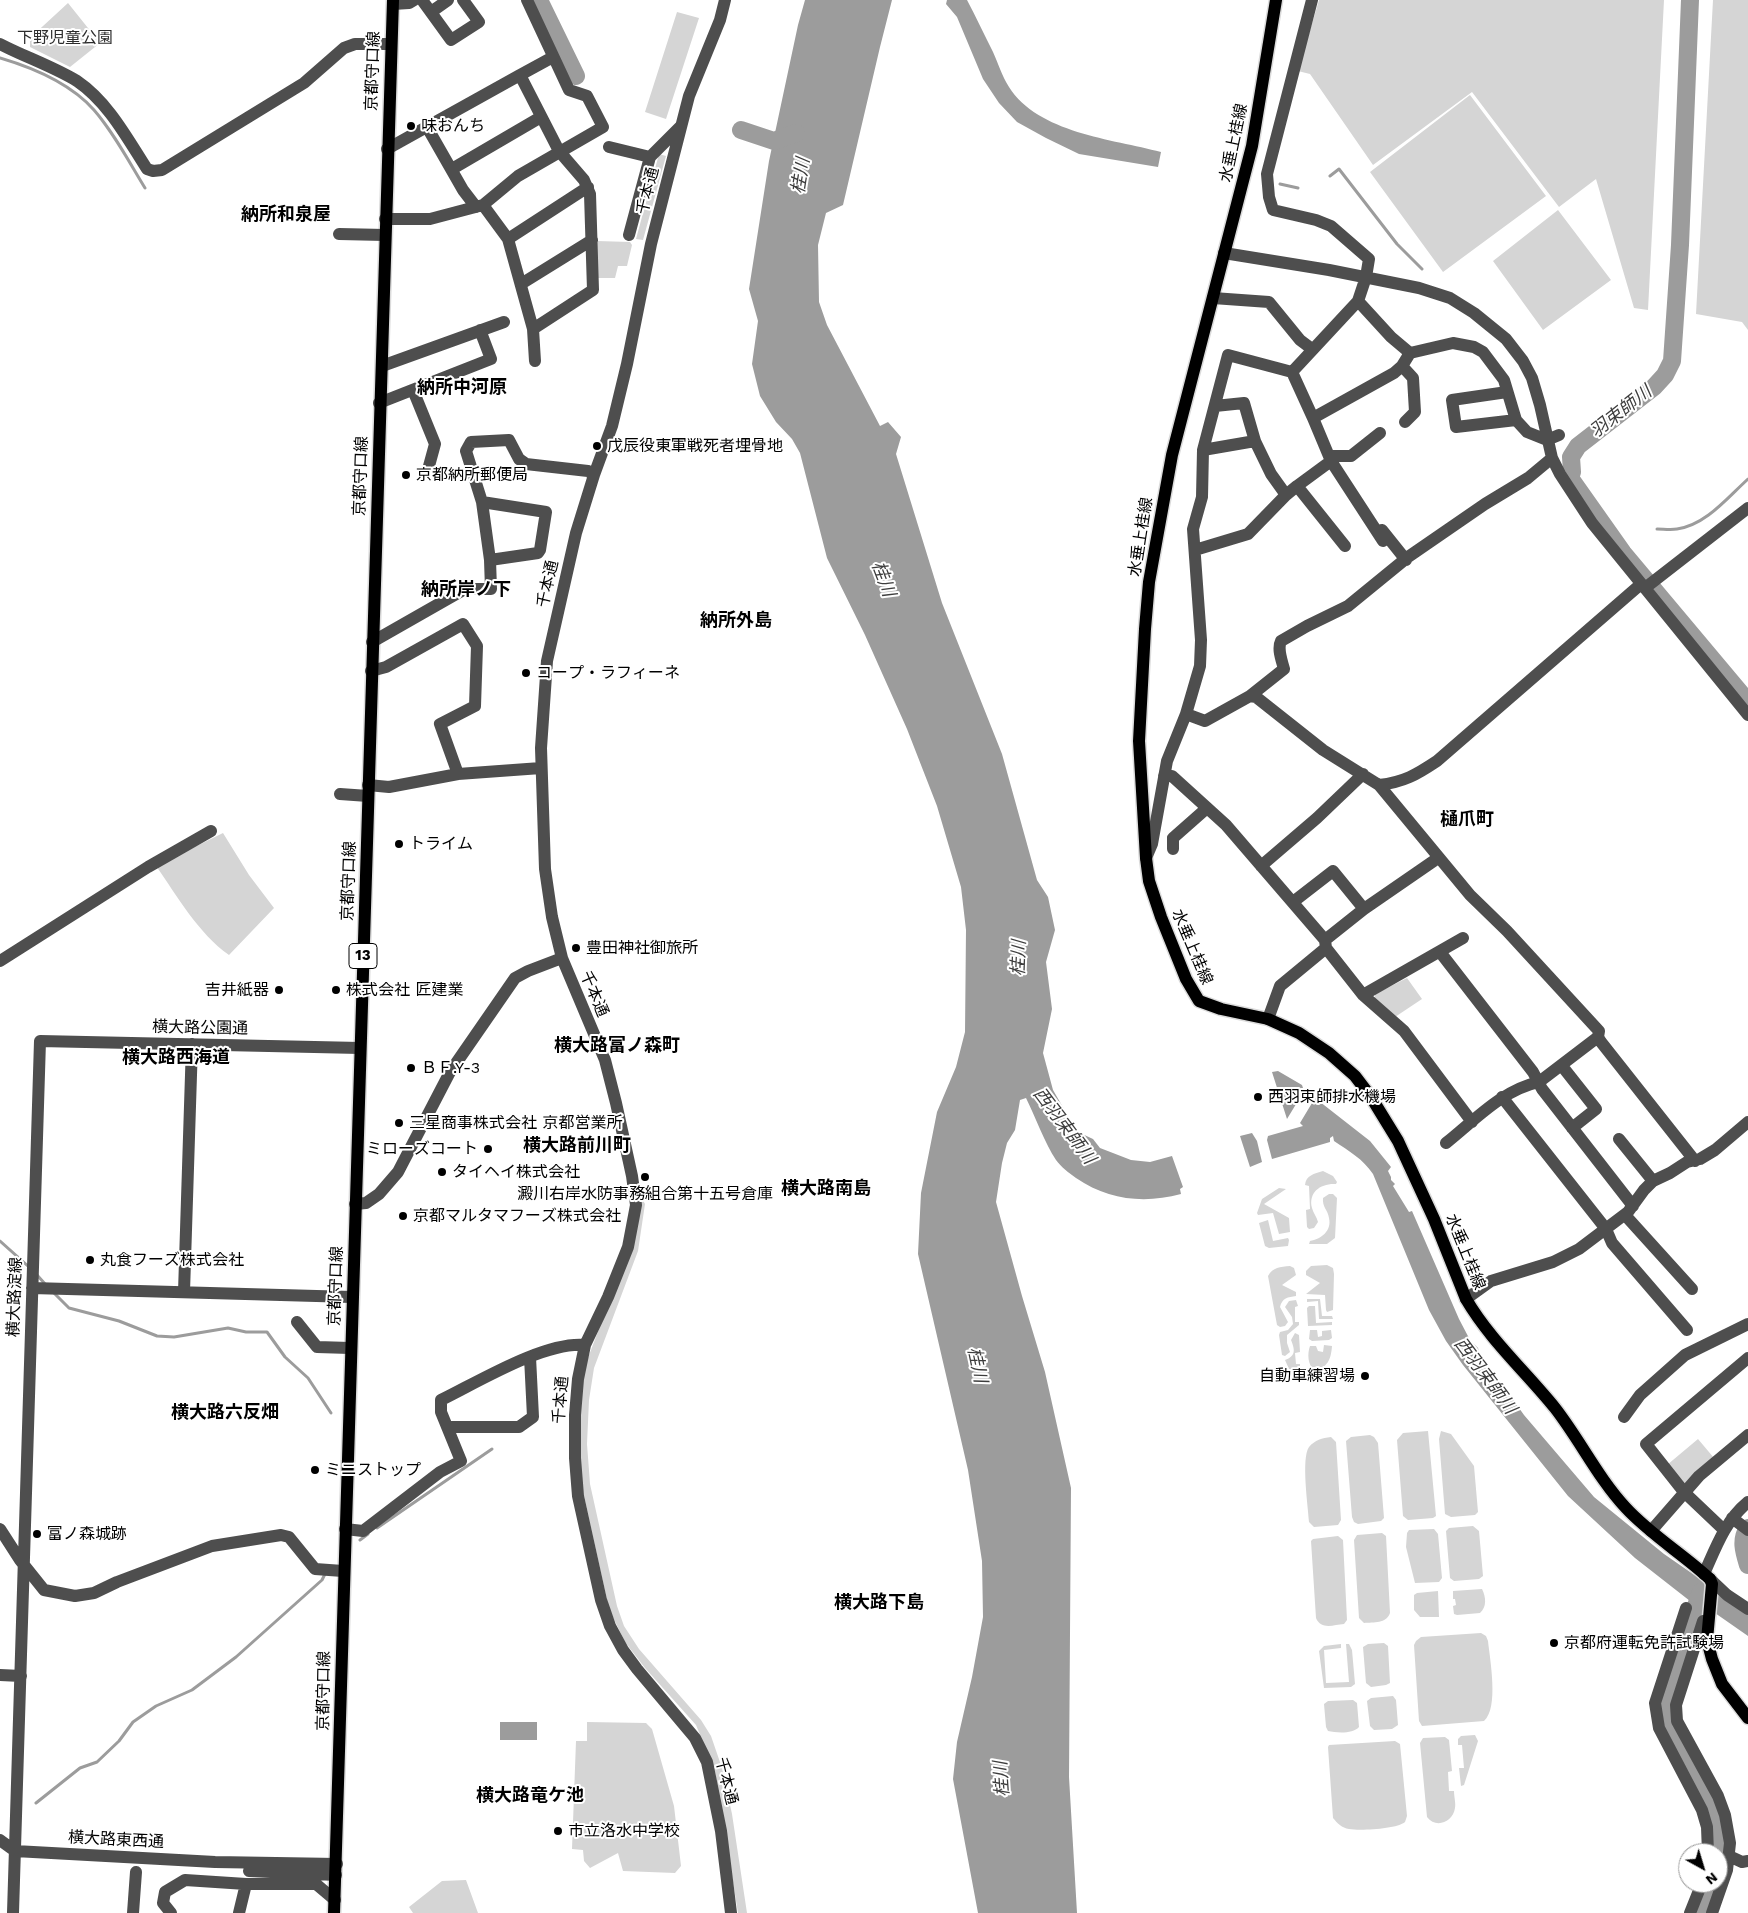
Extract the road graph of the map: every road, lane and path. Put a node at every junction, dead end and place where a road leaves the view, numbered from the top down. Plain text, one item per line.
1 (414, 0) edge
2 (422, 0) edge
3 (448, 0) edge
4 (463, 0) edge
5 (527, 0) edge
6 (725, 0) edge
7 (1276, 0) edge
8 (1312, 0) edge
9 (393, 2) edge
10 (431, 12) junction
11 (0, 44) edge
12 (390, 44) junction
13 (554, 57) junction
14 (520, 75) junction
15 (541, 117) junction
16 (680, 126) junction
17 (427, 127) junction
18 (609, 147) dead end
19 (387, 149) junction
20 (559, 151) junction
21 (650, 157) junction
22 (452, 169) junction
23 (588, 187) junction
24 (480, 206) junction
25 (385, 219) junction
26 (339, 234) dead end
27 (385, 235) junction
28 (629, 235) dead end
29 (508, 239) junction
30 (592, 240) junction
31 (1224, 253) junction
32 (1366, 277) junction
33 (521, 284) junction
34 (1213, 298) junction
35 (1358, 301) junction
36 (504, 322) dead end
37 (533, 329) junction
38 (480, 330) junction
39 (1312, 349) junction
40 (1410, 353) junction
41 (536, 361) dead end
42 (382, 366) junction
43 (1402, 366) junction
44 (1292, 372) junction
45 (413, 390) junction
46 (1508, 392) junction
47 (379, 403) junction
48 (1215, 406) junction
49 (1312, 418) junction
50 (1516, 420) junction
51 (1405, 422) dead end
52 (1380, 434) dead end
53 (1559, 435) dead end
54 (1547, 440) junction
55 (1255, 441) junction
56 (1203, 450) junction
57 (1330, 458) junction
58 (1552, 458) junction
59 (429, 466) dead end
60 (594, 476) junction
61 (1297, 486) junction
62 (1286, 495) junction
63 (1354, 499) junction
64 (482, 502) junction
65 (1748, 508) edge
66 (1383, 541) dead end
67 (1345, 546) dead end
68 (1195, 550) junction
69 (490, 560) junction
70 (1406, 560) junction
71 (1643, 586) junction
72 (372, 642) junction
73 (371, 671) junction
74 (1250, 696) junction
75 (1186, 714) junction
76 (1748, 715) edge
77 (541, 768) junction
78 (458, 774) junction
79 (1363, 774) junction
80 (1164, 776) junction
81 (1379, 785) junction
82 (368, 790) junction
83 (340, 794) dead end
84 (1207, 808) junction
85 (211, 831) dead end
86 (1173, 848) dead end
87 (1146, 858) junction
88 (1438, 858) junction
89 (1261, 866) junction
90 (1293, 902) junction
91 (1364, 909) junction
92 (1463, 938) dead end
93 (1326, 944) junction
94 (1440, 952) junction
95 (562, 958) junction
96 (0, 961) edge
97 (1363, 995) junction
98 (1268, 1019) junction
99 (1598, 1037) junction
100 (40, 1041) joint
101 (192, 1044) junction
102 (360, 1048) junction
103 (1562, 1066) junction
104 (1539, 1082) junction
105 (1502, 1097) junction
106 (1472, 1122) junction
107 (1748, 1122) edge
108 (1572, 1128) junction
109 (1620, 1139) dead end
110 (1446, 1143) dead end
111 (1695, 1161) junction
112 (1653, 1181) junction
113 (355, 1204) junction
114 (1629, 1210) junction
115 (1606, 1229) junction
116 (32, 1288) junction
117 (1692, 1289) dead end
118 (184, 1292) junction
119 (352, 1297) junction
120 (1466, 1299) junction
121 (297, 1322) dead end
122 (1748, 1324) edge
123 (1687, 1330) dead end
124 (585, 1345) junction
125 (350, 1348) junction
126 (530, 1357) junction
127 (1748, 1358) edge
128 (1624, 1417) dead end
129 (447, 1427) junction
130 (1748, 1435) edge
131 (1684, 1492) junction
132 (1748, 1502) edge
133 (1732, 1518) junction
134 (0, 1529) edge
135 (345, 1529) junction
136 (1724, 1530) junction
137 (1748, 1530) edge
138 (1651, 1531) junction
139 (24, 1565) junction
140 (339, 1571) junction
141 (1709, 1579) junction
142 (1748, 1609) edge
143 (1708, 1620) junction
144 (0, 1675) edge
145 (21, 1676) junction
146 (1748, 1718) edge
147 (0, 1840) edge
148 (1708, 1843) edge
149 (16, 1851) junction
150 (1729, 1856) junction
151 (1748, 1861) edge
152 (336, 1869) junction
153 (136, 1872) dead end
154 (246, 1884) junction
155 (1698, 1893) edge
156 (334, 1906) edge
157 (13, 1913) edge
158 (132, 1913) edge
159 (171, 1913) edge
160 (238, 1913) edge
161 (731, 1913) edge
162 (1690, 1913) edge
163 (1712, 1913) edge

1 - 9 street
2 - 10 street
3 - 10 street
4 - 10 street
5 - 13 street
6 - 16 street, 千本通
7 - 31 main road, 水垂上桂線
8 - 32 street
9 - 12 main road, 京都守口線 / 13
11 - 12 street
12 - 19 main road, 京都守口線 / 13
13 - 14 street
13 - 20 street
14 - 15 street
14 - 17 street
15 - 20 street
15 - 22 street
16 - 21 street
16 - 60 street, 千本通
17 - 19 street
17 - 22 street
18 - 21 street
19 - 25 main road, 京都守口線 / 13
20 - 23 street
20 - 24 street
21 - 28 street
22 - 24 street
23 - 29 street
23 - 30 street
24 - 25 street
24 - 29 street
25 - 27 main road, 京都守口線 / 13
26 - 27 street
27 - 42 main road, 京都守口線 / 13
29 - 33 street
30 - 33 street
30 - 37 street
31 - 32 street
31 - 34 main road, 水垂上桂線
32 - 35 street
32 - 54 street
33 - 37 street
34 - 39 street
34 - 87 main road, 水垂上桂線
35 - 39 street
35 - 40 street
36 - 38 street
37 - 41 street
38 - 42 street
38 - 45 street
39 - 44 street
40 - 43 street
40 - 46 street
42 - 47 main road, 京都守口線 / 13
43 - 49 street
43 - 51 street
44 - 48 street
44 - 49 street
45 - 47 street
45 - 59 street
46 - 50 street
46 - 50 street
47 - 72 main road, 京都守口線 / 13
48 - 55 street
48 - 56 street
49 - 57 street
50 - 54 street
52 - 57 street
53 - 54 street
54 - 58 street
55 - 56 street
55 - 62 street
56 - 68 street
57 - 61 street
57 - 63 street
58 - 70 street
58 - 71 street
60 - 64 street
60 - 77 street, 千本通
61 - 62 street
61 - 67 street
62 - 68 street
63 - 66 street
63 - 70 street
64 - 69 street
64 - 69 street
65 - 71 street
68 - 75 street
69 - 72 street
70 - 74 street
71 - 76 street
71 - 81 street
72 - 73 main road, 京都守口線 / 13
73 - 78 street
73 - 82 main road, 京都守口線 / 13
74 - 75 street
74 - 79 street
75 - 80 street
77 - 78 street
77 - 95 street, 千本通
78 - 82 street
79 - 81 street
79 - 89 street
80 - 84 street
80 - 87 street
81 - 88 street
82 - 83 street
82 - 102 main road, 京都守口線 / 13
84 - 86 street
84 - 89 street
85 - 96 street
87 - 98 main road, 水垂上桂線
88 - 91 street
88 - 99 street
89 - 90 street
90 - 91 street
90 - 93 street
91 - 93 street
92 - 94 street
93 - 97 street
93 - 98 street
94 - 97 street
94 - 104 street
95 - 113 street
95 - 124 street, 千本通
97 - 106 street
98 - 120 main road, 水垂上桂線
99 - 103 street
99 - 111 street
100 - 101 street, 横大路公園通
100 - 116 street, 横大路淀線
101 - 102 street, 横大路公園通
101 - 118 street
102 - 113 main road, 京都守口線 / 13
103 - 104 street
103 - 108 street
104 - 105 street
104 - 108 street
105 - 106 street
105 - 115 street
106 - 110 street
107 - 111 street
108 - 114 street
109 - 112 street
111 - 112 street
112 - 114 street
113 - 119 main road, 京都守口線 / 13
114 - 115 street
114 - 117 street
115 - 120 street
115 - 123 street
116 - 118 street
116 - 139 street, 横大路淀線
118 - 119 street
119 - 125 main road, 京都守口線 / 13
120 - 138 main road, 水垂上桂線
121 - 125 street
122 - 128 street
124 - 126 street
124 - 161 street, 千本通
125 - 135 main road, 京都守口線 / 13
126 - 129 street
126 - 129 street
127 - 131 street
129 - 135 street
130 - 131 street
131 - 136 street
131 - 138 street
132 - 133 street
133 - 136 street
133 - 137 street
134 - 139 street
135 - 140 main road, 京都守口線 / 13
136 - 141 street
138 - 141 main road, 水垂上桂線
139 - 140 street
139 - 145 street, 横大路淀線
140 - 152 main road, 京都守口線 / 13
141 - 142 street
141 - 143 main road
143 - 146 main road
143 - 148 street
143 - 150 street
144 - 145 street
145 - 149 street, 横大路淀線
147 - 149 street
149 - 152 street, 横大路東西通
149 - 157 street, 横大路淀線
150 - 151 street
150 - 163 street
152 - 156 main road, 京都守口線 / 13
153 - 158 street
154 - 156 street
154 - 159 street
154 - 160 street
155 - 162 street

